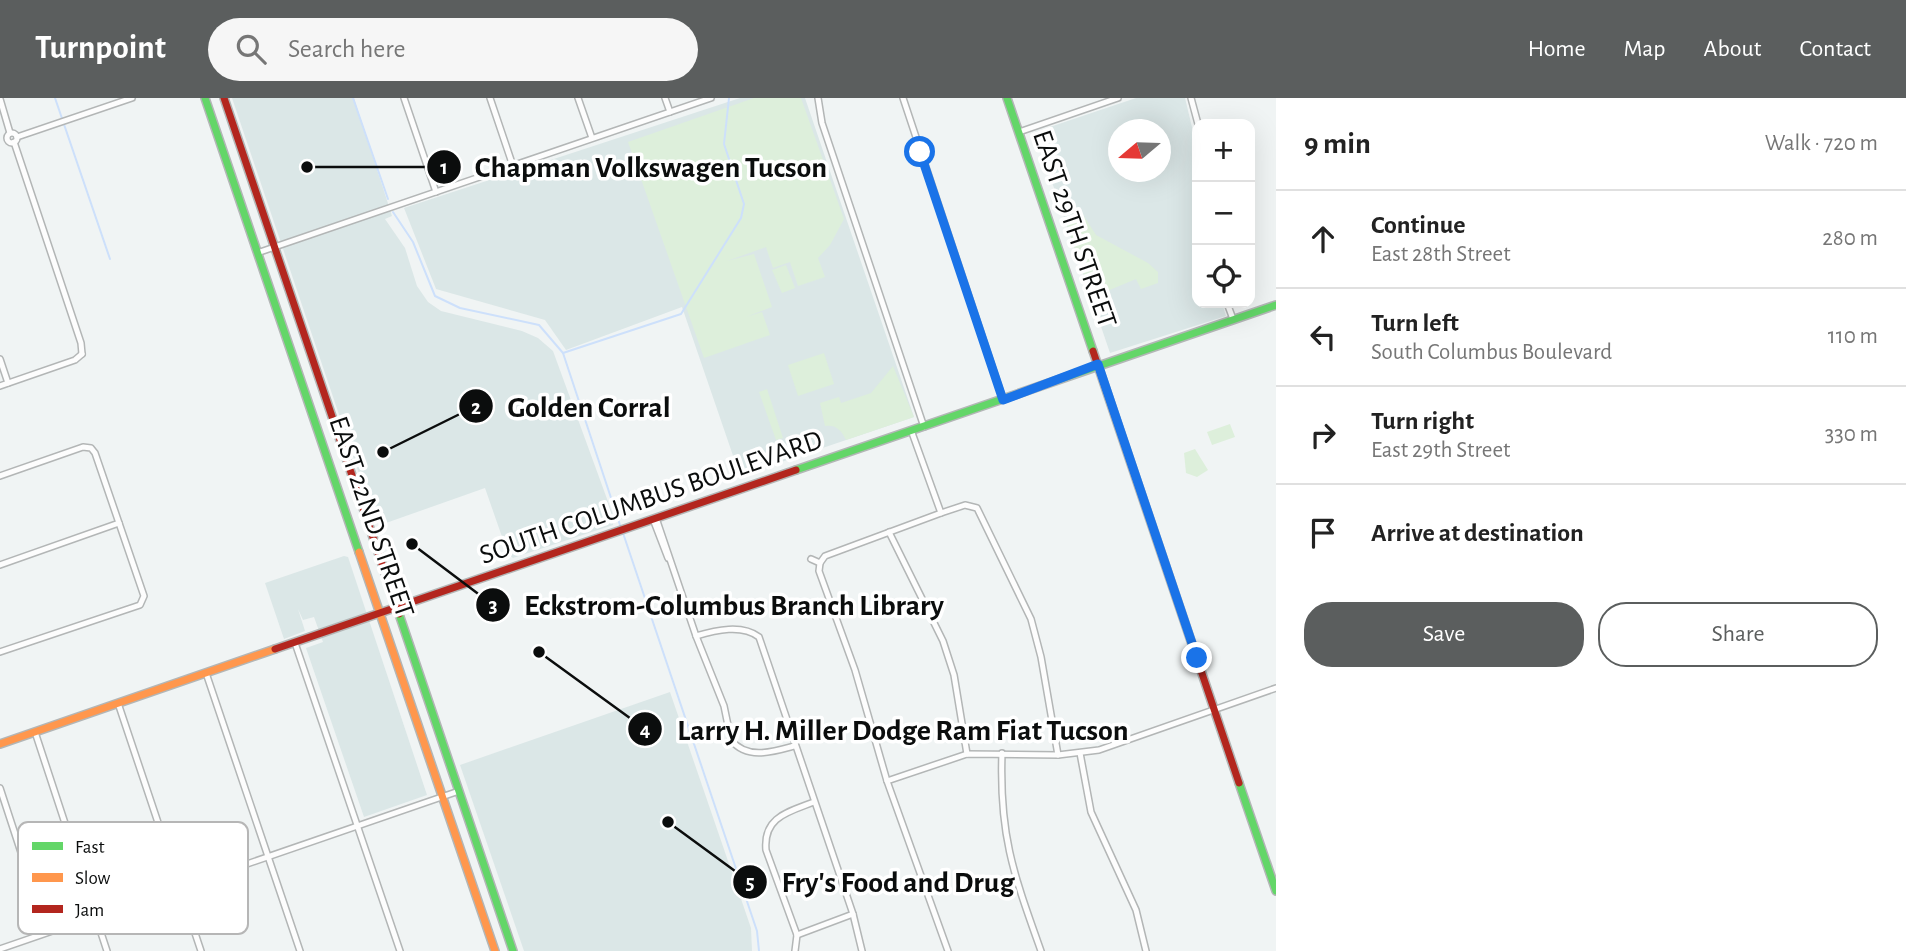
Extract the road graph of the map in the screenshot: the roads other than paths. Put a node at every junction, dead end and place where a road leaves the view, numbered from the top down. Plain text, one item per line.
1 (132, 98) edge
2 (205, 98) edge
3 (224, 98) edge
4 (404, 98) edge
5 (490, 98) edge
6 (579, 98) edge
7 (665, 98) edge
8 (710, 98) edge
9 (818, 98) edge
10 (903, 98) edge
11 (1007, 98) edge
12 (1118, 98) edge
13 (1191, 98) edge
14 (0, 99) edge
15 (1108, 100) edge
16 (670, 112) junction
17 (1197, 119) edge
18 (1018, 132) junction
19 (12, 138) junction
20 (592, 138) junction
21 (0, 142) edge
22 (513, 166) junction
23 (436, 192) junction
24 (274, 247) junction
25 (257, 253) junction
26 (1276, 305) edge
27 (1229, 308) edge
28 (1233, 319) junction
29 (0, 359) edge
30 (1098, 364) junction
31 (8, 383) junction
32 (0, 386) edge
33 (1003, 400) junction
34 (924, 426) junction
35 (911, 430) junction
36 (0, 476) edge
37 (941, 513) junction
38 (654, 519) junction
39 (119, 523) junction
40 (889, 532) junction
41 (811, 559) dead end
42 (820, 563) junction
43 (0, 565) edge
44 (396, 606) junction
45 (380, 611) junction
46 (696, 636) junction
47 (295, 643) junction
48 (0, 652) edge
49 (206, 673) junction
50 (1276, 688) edge
51 (118, 703) junction
52 (1214, 709) junction
53 (35, 732) junction
54 (0, 744) edge
55 (794, 746) junction
56 (1002, 753) junction
57 (1080, 753) junction
58 (967, 754) junction
59 (1058, 755) junction
60 (887, 781) junction
61 (0, 788) edge
62 (459, 792) junction
63 (444, 796) junction
64 (814, 802) junction
65 (65, 822) edge
66 (157, 822) edge
67 (357, 825) junction
68 (18, 843) edge
69 (267, 855) junction
70 (248, 862) edge
71 (1276, 891) edge
72 (853, 914) junction
73 (42, 934) edge
74 (101, 934) edge
75 (195, 934) edge
76 (797, 935) junction
77 (3, 949) edge
78 (107, 951) edge
79 (201, 951) edge
80 (300, 951) edge
81 (400, 951) edge
82 (495, 951) edge
83 (513, 951) edge
84 (796, 951) edge
85 (862, 951) edge
86 (948, 951) edge
87 (1041, 951) edge
88 (1146, 951) edge

1 - 19 street
2 - 25 street, EAST 22ND STREET
3 - 24 street, EAST 22ND STREET
4 - 23 street
5 - 22 street
6 - 20 street
7 - 16 street
8 - 16 street
9 - 34 street
10 - 33 street
11 - 18 street, EAST 29TH STREET
12 - 15 street
13 - 17 street
14 - 19 street
15 - 18 street
16 - 20 street
18 - 30 street, EAST 29TH STREET
19 - 21 street
19 - 31 street
20 - 22 street
22 - 23 street
23 - 24 street
24 - 25 street
24 - 44 street, EAST 22ND STREET
25 - 45 street, EAST 22ND STREET
26 - 28 street, SOUTH COLUMBUS BOULEVARD
27 - 28 street
28 - 30 street, SOUTH COLUMBUS BOULEVARD
29 - 31 street
30 - 33 street, SOUTH COLUMBUS BOULEVARD
30 - 52 street, EAST 29TH STREET
31 - 32 street
33 - 34 street, SOUTH COLUMBUS BOULEVARD
34 - 35 street, SOUTH COLUMBUS BOULEVARD
35 - 37 street
35 - 38 street, SOUTH COLUMBUS BOULEVARD
36 - 39 street
37 - 40 street
37 - 59 street
38 - 44 street, SOUTH COLUMBUS BOULEVARD
38 - 46 street
39 - 43 street
39 - 48 street
40 - 42 street
40 - 58 street
41 - 42 street
42 - 60 street
44 - 45 street, SOUTH COLUMBUS BOULEVARD
44 - 62 street, EAST 22ND STREET
45 - 47 street, SOUTH COLUMBUS BOULEVARD
45 - 63 street, EAST 22ND STREET
46 - 55 street
46 - 55 street
47 - 49 street, SOUTH COLUMBUS BOULEVARD
47 - 67 street
49 - 51 street, SOUTH COLUMBUS BOULEVARD
49 - 69 street
50 - 52 street
51 - 53 street, SOUTH COLUMBUS BOULEVARD
51 - 66 street
52 - 57 street
52 - 71 street, EAST 29TH STREET
53 - 54 street, SOUTH COLUMBUS BOULEVARD
53 - 65 street
55 - 64 street
56 - 58 street
56 - 59 street
56 - 87 street
57 - 59 street
57 - 88 street
58 - 60 street
60 - 86 street
61 - 68 street
62 - 63 street
62 - 83 street, EAST 22ND STREET
63 - 67 street
63 - 82 street, EAST 22ND STREET
64 - 72 street
64 - 76 street
67 - 69 street
67 - 81 street
69 - 70 street
69 - 80 street
72 - 76 street
72 - 85 street
73 - 77 street
74 - 78 street
75 - 79 street
76 - 84 street

